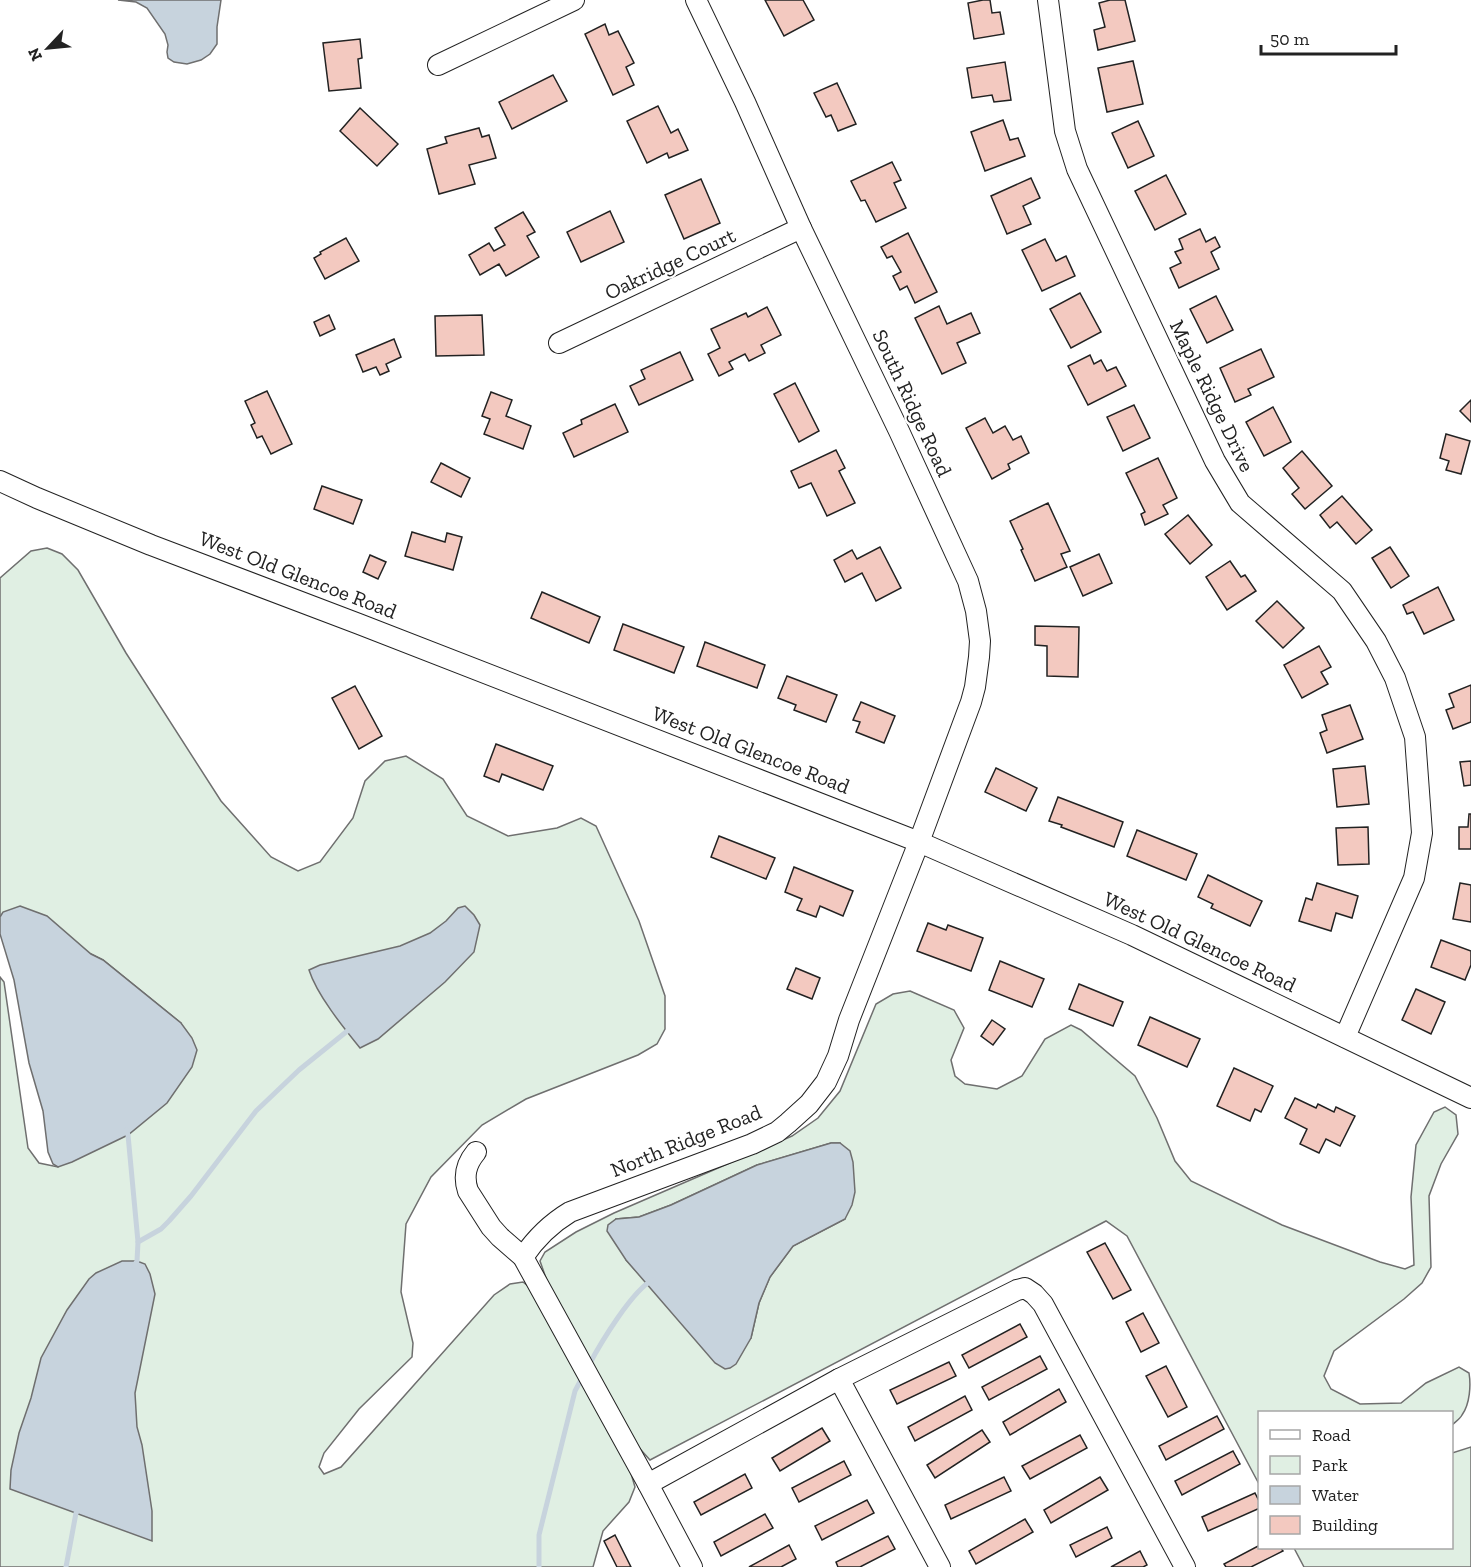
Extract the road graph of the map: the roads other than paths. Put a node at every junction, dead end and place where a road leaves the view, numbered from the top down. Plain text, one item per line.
1 (574, 0) edge
2 (696, 0) edge
3 (1048, 0) edge
4 (438, 65) dead end
5 (801, 228) junction
6 (560, 343) dead end
7 (0, 481) edge
8 (919, 842) junction
9 (1345, 1037) junction
10 (1471, 1098) edge
11 (476, 1152) dead end
12 (523, 1257) junction
13 (839, 1379) junction
14 (648, 1484) junction
15 (692, 1567) edge
16 (940, 1567) edge
17 (1185, 1567) edge

1 - 4 street
2 - 5 street, South Ridge Road
3 - 9 street, Maple Ridge Drive
5 - 6 street, Oakridge Court
5 - 8 street, South Ridge Road
7 - 8 street, West Old Glencoe Road
8 - 9 street, West Old Glencoe Road
8 - 12 street, North Ridge Road
9 - 10 street, West Old Glencoe Road
11 - 12 street
12 - 14 street
13 - 14 street
13 - 16 street
13 - 17 street
14 - 15 street

